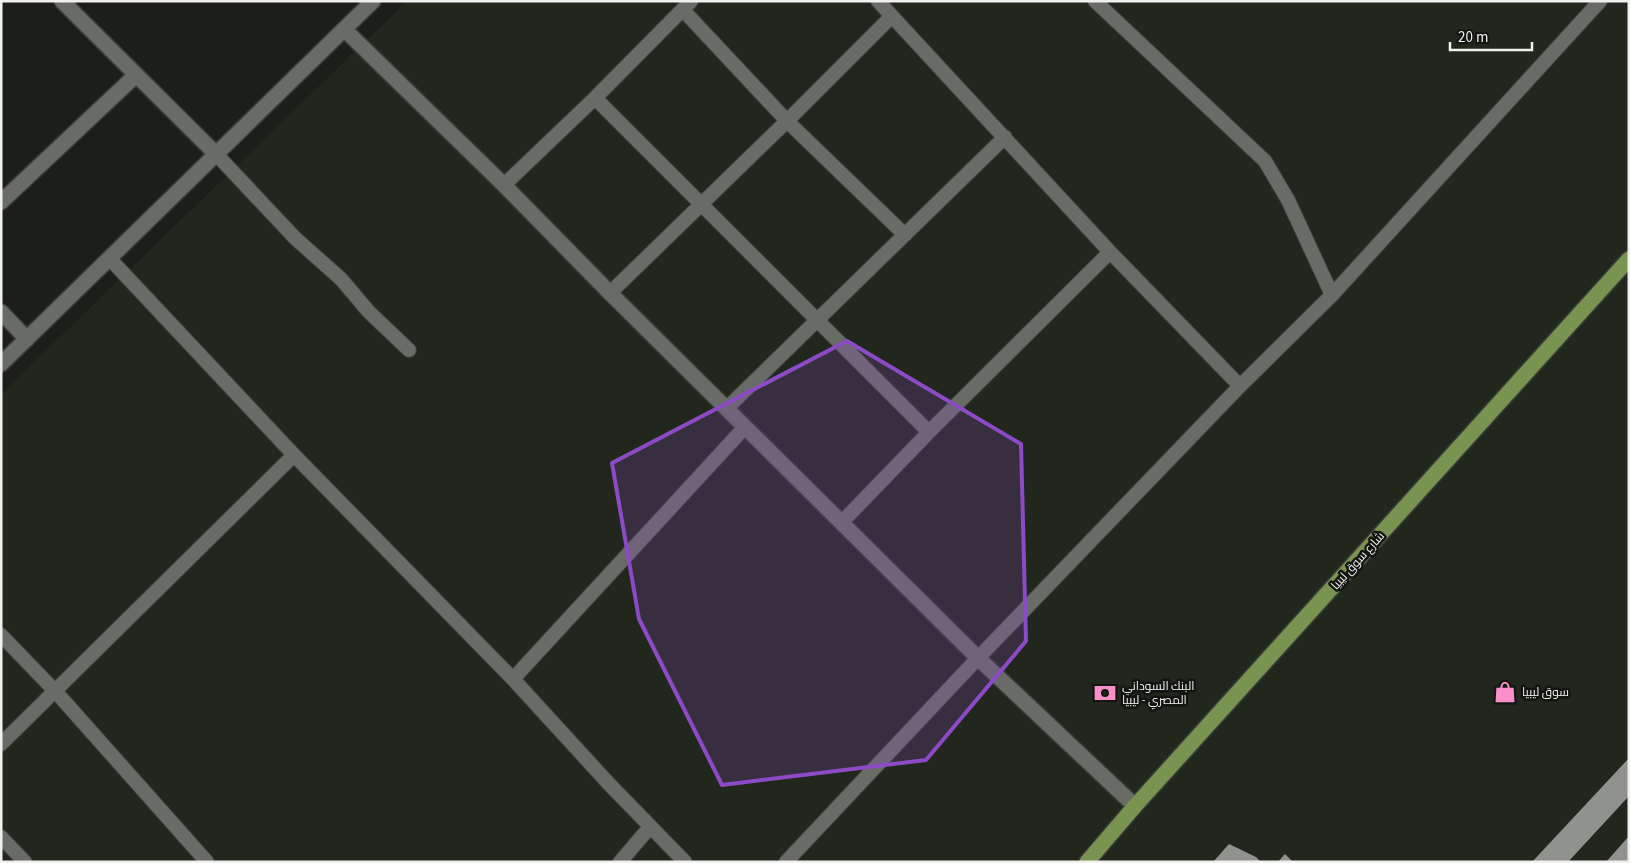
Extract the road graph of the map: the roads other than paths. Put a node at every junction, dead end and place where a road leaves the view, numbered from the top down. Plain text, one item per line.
1 (62, 1) edge
2 (373, 1) edge
3 (878, 1) edge
4 (1095, 1) edge
5 (1600, 1) edge
6 (687, 5) edge
7 (892, 16) junction
8 (344, 29) junction
9 (136, 75) junction
10 (594, 98) junction
11 (787, 120) junction
12 (1004, 137) junction
13 (216, 154) junction
14 (504, 185) junction
15 (1, 202) edge
16 (701, 204) junction
17 (904, 235) junction
18 (1110, 252) junction
19 (110, 259) junction
20 (1629, 259) edge
21 (610, 293) junction
22 (1332, 295) junction
23 (1, 312) edge
24 (818, 320) junction
25 (27, 339) junction
26 (409, 350) dead end
27 (1, 364) edge
28 (1240, 386) junction
29 (727, 408) junction
30 (745, 426) junction
31 (929, 432) junction
32 (294, 455) junction
33 (842, 522) junction
34 (1, 635) edge
35 (978, 658) junction
36 (513, 679) junction
37 (56, 692) junction
38 (1, 744) edge
39 (1135, 806) junction
40 (650, 827) junction
41 (1, 838) edge
42 (25, 862) edge
43 (207, 862) edge
44 (620, 862) edge
45 (685, 862) edge
46 (786, 862) edge
47 (1087, 862) edge

1 - 9 street
2 - 8 street
3 - 7 lane
4 - 22 lane
5 - 22 lane
6 - 10 lane
6 - 11 lane
7 - 11 lane
7 - 12 lane
8 - 13 street
8 - 14 street
9 - 13 street
9 - 15 street
10 - 14 lane
10 - 16 lane
11 - 16 lane
11 - 17 lane
12 - 17 lane
12 - 18 lane
13 - 19 street
13 - 26 lane
14 - 21 street
16 - 21 lane
16 - 24 lane
17 - 24 lane
18 - 28 lane
18 - 31 lane
19 - 25 street
19 - 32 lane
20 - 39 main road, شارع سوق ليبيا
21 - 29 street
22 - 28 lane
23 - 25 street
24 - 29 lane
24 - 31 lane
25 - 27 street
28 - 35 lane
29 - 30 street
30 - 33 street
30 - 36 lane
31 - 33 lane
32 - 36 lane
32 - 37 lane
33 - 35 street
34 - 37 lane
35 - 39 street
35 - 46 lane
36 - 40 lane
37 - 38 lane
37 - 43 lane
39 - 47 main road, شارع سوق ليبيا
40 - 44 lane
40 - 45 lane
41 - 42 lane

